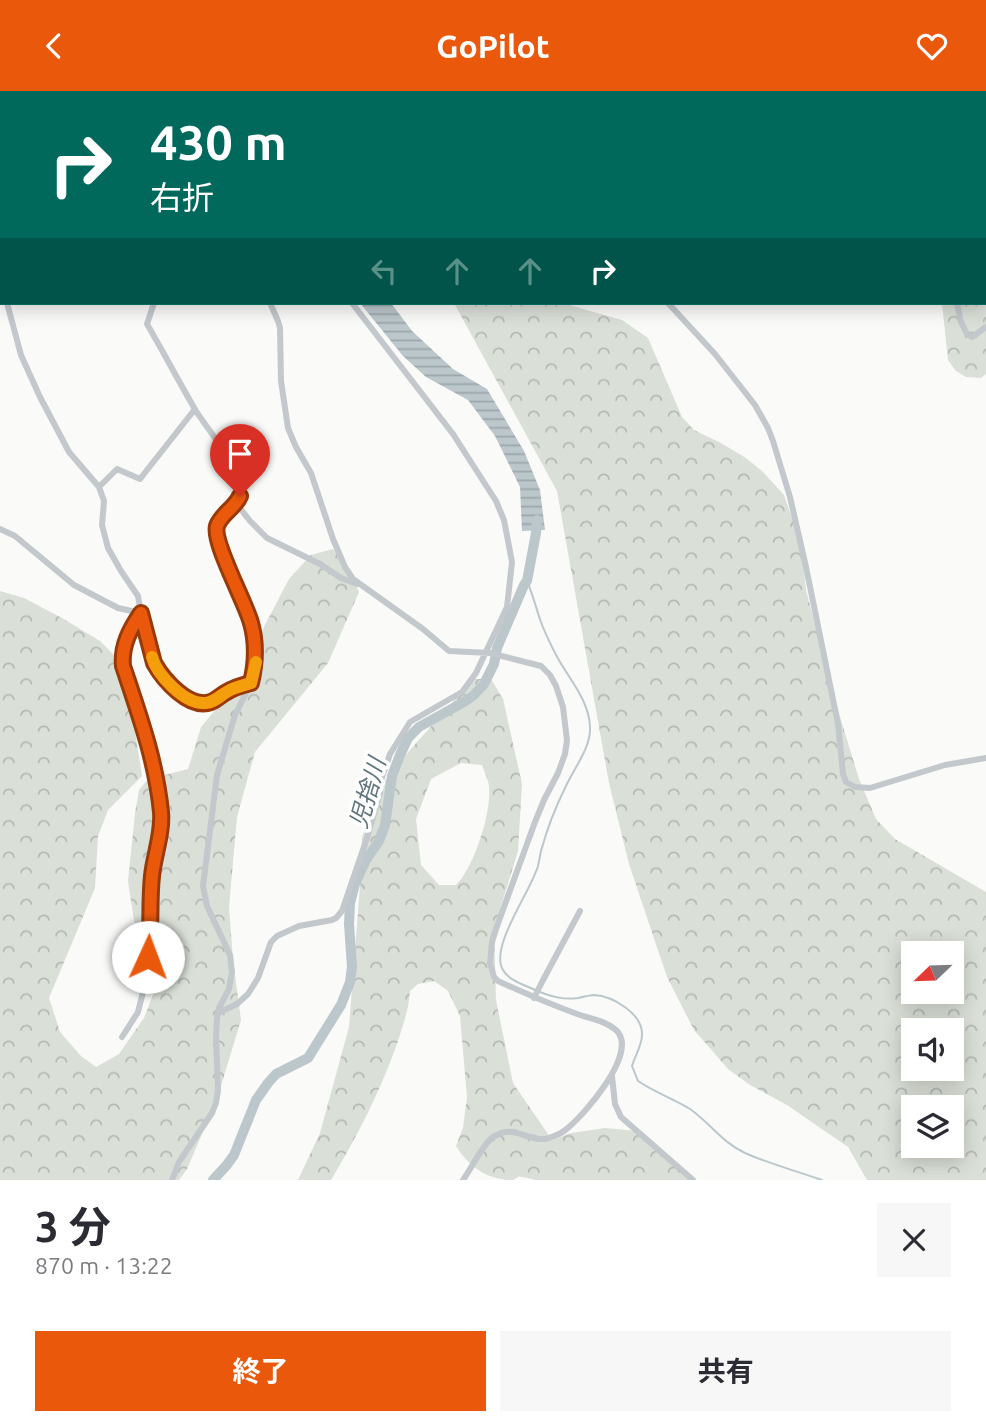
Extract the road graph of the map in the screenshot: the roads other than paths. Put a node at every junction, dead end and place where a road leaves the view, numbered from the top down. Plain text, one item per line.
1 (8, 305) edge
2 (154, 305) edge
3 (271, 305) edge
4 (354, 305) edge
5 (670, 305) edge
6 (957, 305) edge
7 (986, 327) edge
8 (195, 409) junction
9 (99, 487) junction
10 (236, 503) junction
11 (0, 529) edge
12 (358, 584) junction
13 (141, 613) junction
14 (487, 653) junction
15 (251, 683) junction
16 (986, 758) edge
17 (580, 911) dead end
18 (534, 998) junction
19 (218, 1013) junction
20 (122, 1037) dead end
21 (612, 1074) junction
22 (172, 1180) edge
23 (463, 1180) edge
24 (693, 1180) edge

1 - 9 street
2 - 8 street
3 - 12 street
4 - 14 street
5 - 16 street
6 - 7 street
8 - 9 street
8 - 10 street
9 - 13 street
10 - 12 street
10 - 15 street
11 - 13 street
12 - 14 street
13 - 15 street
13 - 20 street
14 - 18 street
14 - 19 street
15 - 19 street
17 - 18 street
18 - 21 street
19 - 22 street
21 - 23 street
21 - 24 street

